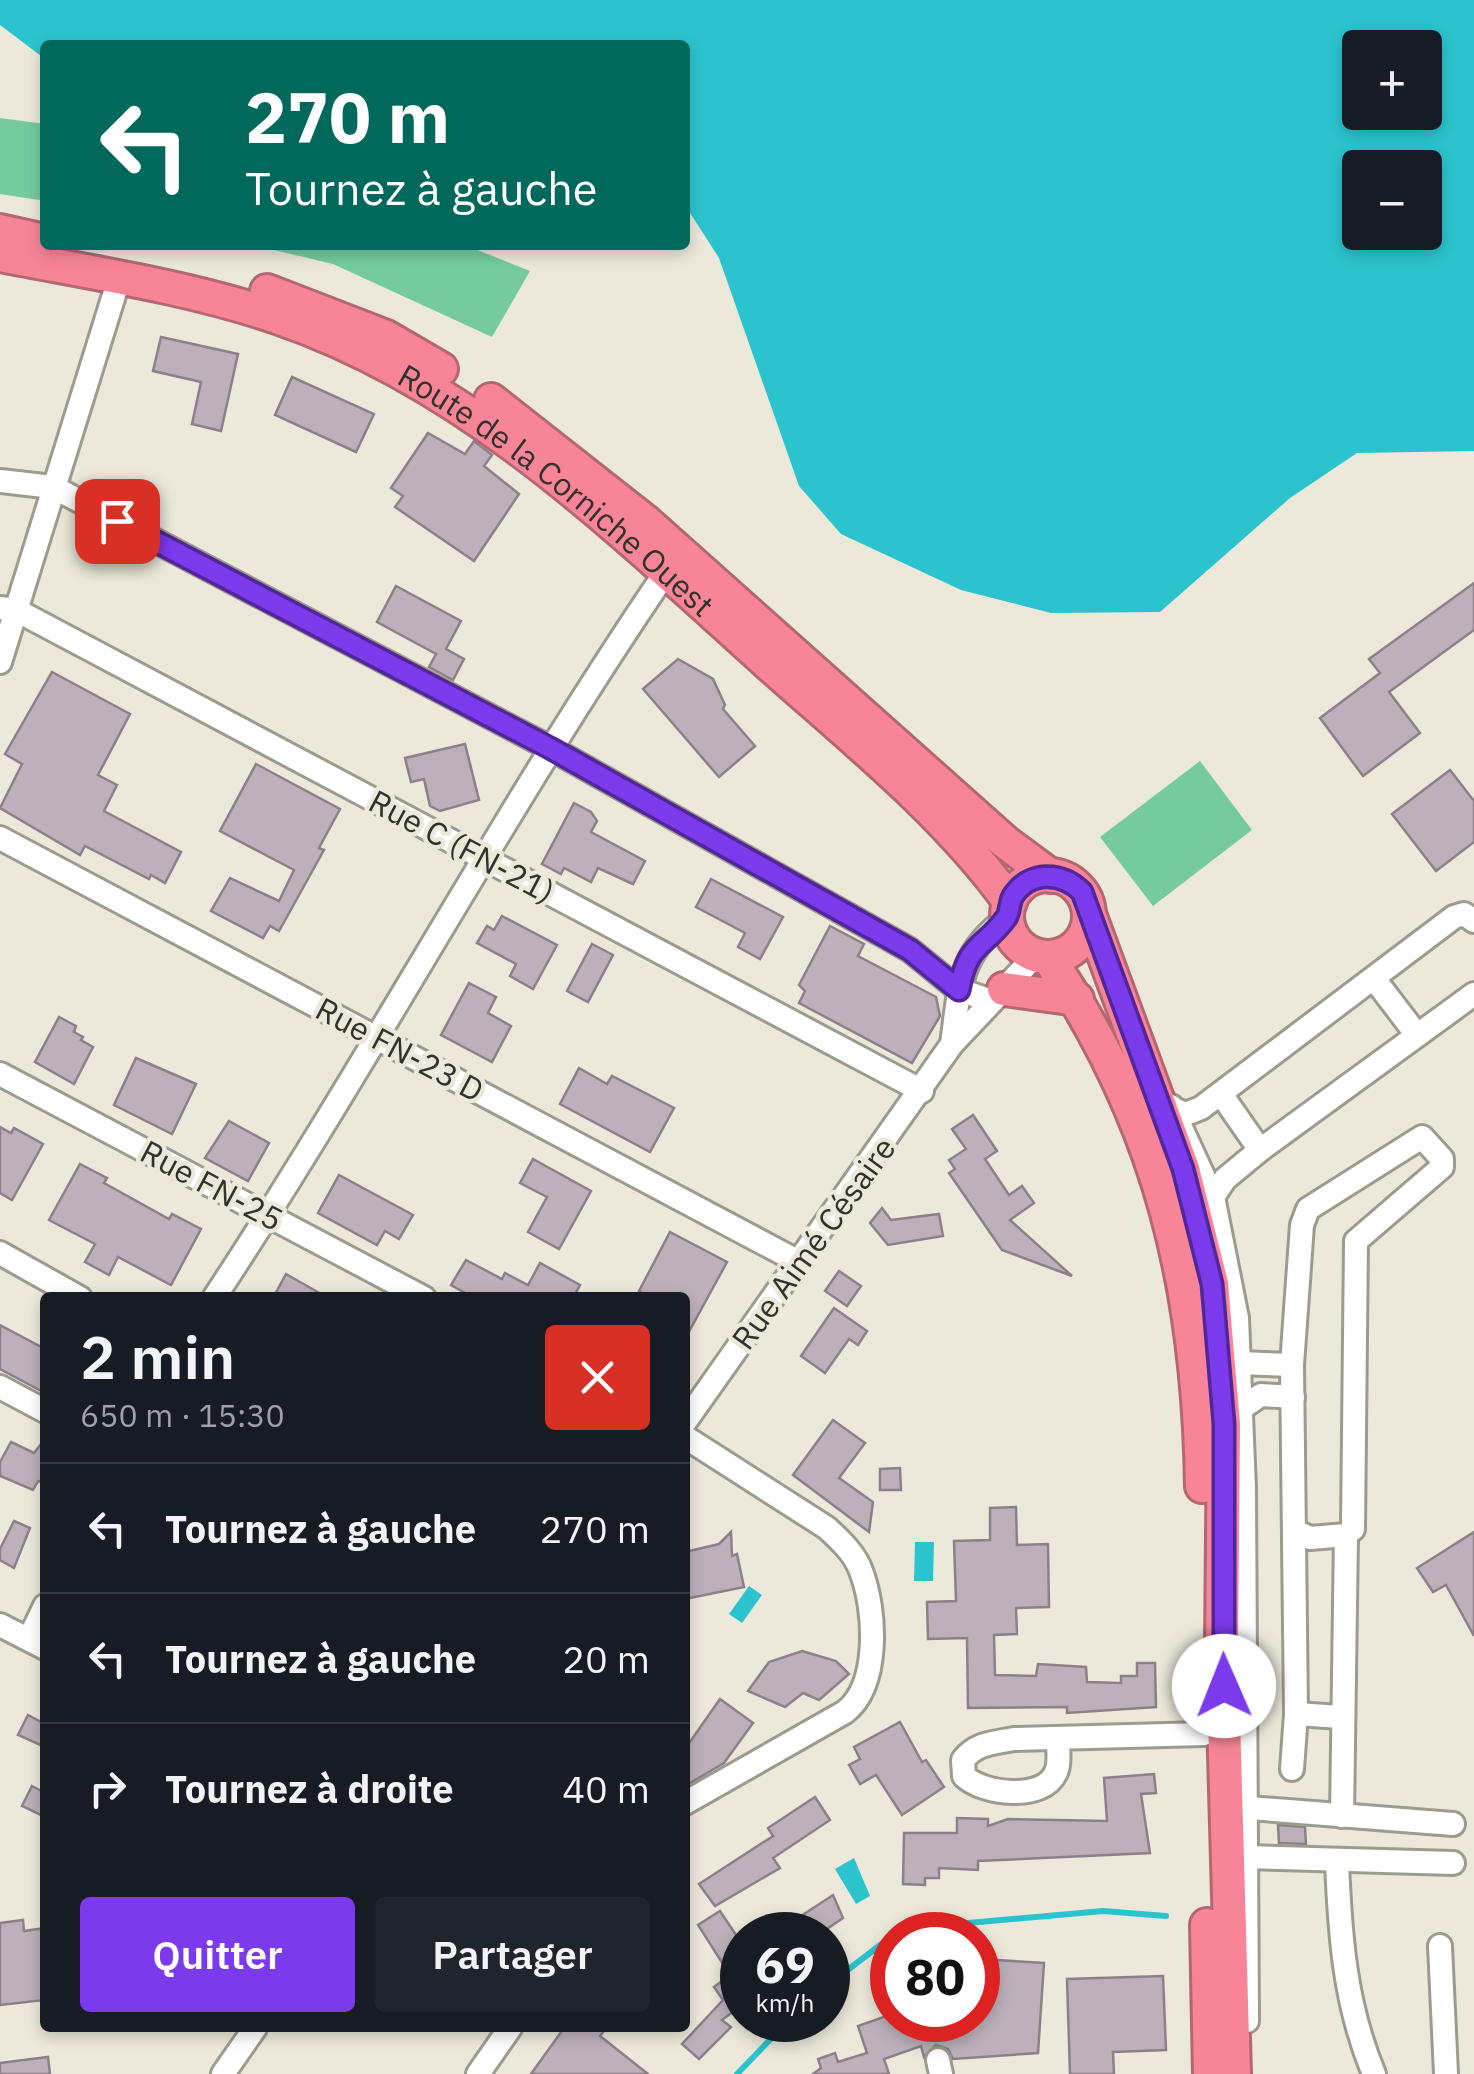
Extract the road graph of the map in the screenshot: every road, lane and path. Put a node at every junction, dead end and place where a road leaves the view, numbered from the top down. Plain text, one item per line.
1 (0, 232) edge
2 (40, 240) edge
3 (88, 250) edge
4 (0, 255) edge
5 (119, 278) junction
6 (0, 481) edge
7 (53, 487) junction
8 (666, 572) junction
9 (8, 609) edge
10 (0, 662) edge
11 (550, 748) junction
12 (0, 838) edge
13 (483, 857) junction
14 (1051, 876) junction
15 (1009, 909) junction
16 (1089, 914) junction
17 (1474, 921) edge
18 (1042, 956) junction
19 (1375, 980) junction
20 (959, 990) junction
21 (1474, 994) edge
22 (998, 995) junction
23 (1076, 999) junction
24 (1417, 1035) junction
25 (376, 1036) junction
26 (947, 1054) junction
27 (0, 1074) edge
28 (922, 1092) junction
29 (1221, 1094) junction
30 (1166, 1100) junction
31 (1260, 1150) junction
32 (1212, 1197) junction
33 (269, 1215) junction
34 (0, 1253) edge
35 (799, 1262) junction
36 (69, 1292) edge
37 (218, 1292) edge
38 (413, 1292) edge
39 (1238, 1362) junction
40 (1292, 1365) junction
41 (0, 1387) edge
42 (1293, 1398) junction
43 (40, 1408) edge
44 (1242, 1408) junction
45 (690, 1415) edge
46 (690, 1440) edge
47 (1295, 1531) junction
48 (1346, 1536) junction
49 (0, 1624) edge
50 (37, 1644) edge
51 (1296, 1714) junction
52 (1342, 1716) junction
53 (1204, 1734) junction
54 (1058, 1740) dead end
55 (1292, 1769) dead end
56 (690, 1799) edge
57 (1249, 1808) junction
58 (1342, 1816) junction
59 (1453, 1824) dead end
60 (1248, 1857) junction
61 (1337, 1862) junction
62 (1453, 1863) dead end
63 (1440, 1946) dead end
64 (252, 2032) edge
65 (507, 2032) edge
66 (223, 2074) edge
67 (478, 2074) edge
68 (1210, 2074) edge
69 (1237, 2074) edge
70 (1374, 2074) edge
71 (1446, 2074) edge

1 - 2 highway
3 - 14 highway, Route de la Corniche Ouest
4 - 5 highway, Route de la Corniche Ouest
5 - 7 street
5 - 8 highway, Route de la Corniche Ouest
6 - 7 street
7 - 9 street
7 - 11 street
8 - 11 street
8 - 15 highway, Route de la Corniche Ouest
9 - 10 street
9 - 13 street, Rue C (FN-21)
11 - 13 street
11 - 20 street
12 - 25 street, Rue FN-23 D
13 - 25 street
13 - 28 street, Rue C (FN-21)
14 - 15 highway
14 - 16 highway
15 - 18 highway
15 - 20 street
16 - 18 highway
16 - 30 highway
17 - 19 street
18 - 22 street, Rue Aimé Césaire
18 - 23 highway
19 - 24 street
19 - 29 street
20 - 22 street
20 - 26 street
21 - 24 street
22 - 23 highway
22 - 26 street, Rue Aimé Césaire
23 - 53 highway
24 - 31 street
25 - 33 street
25 - 35 street, Rue FN-23 D
26 - 28 street, Rue Aimé Césaire
27 - 33 street, Rue FN-25
28 - 35 street, Rue Aimé Césaire
29 - 30 street
29 - 31 street
30 - 32 street
30 - 69 highway
31 - 32 street
32 - 39 street
33 - 37 street
33 - 38 street, Rue FN-25
34 - 36 street
35 - 45 street, Rue Aimé Césaire
39 - 40 street
39 - 44 street
40 - 42 street
40 - 48 street
41 - 43 street
42 - 44 street
42 - 47 street
44 - 57 street
46 - 56 street
47 - 48 street
47 - 51 street
48 - 52 street
49 - 50 street
51 - 52 street
51 - 55 street
52 - 58 street
53 - 54 street
53 - 68 highway
57 - 58 street
57 - 60 street
58 - 59 street
60 - 61 street
60 - 69 street
61 - 62 street
61 - 70 street
63 - 71 street
64 - 66 street
65 - 67 street

